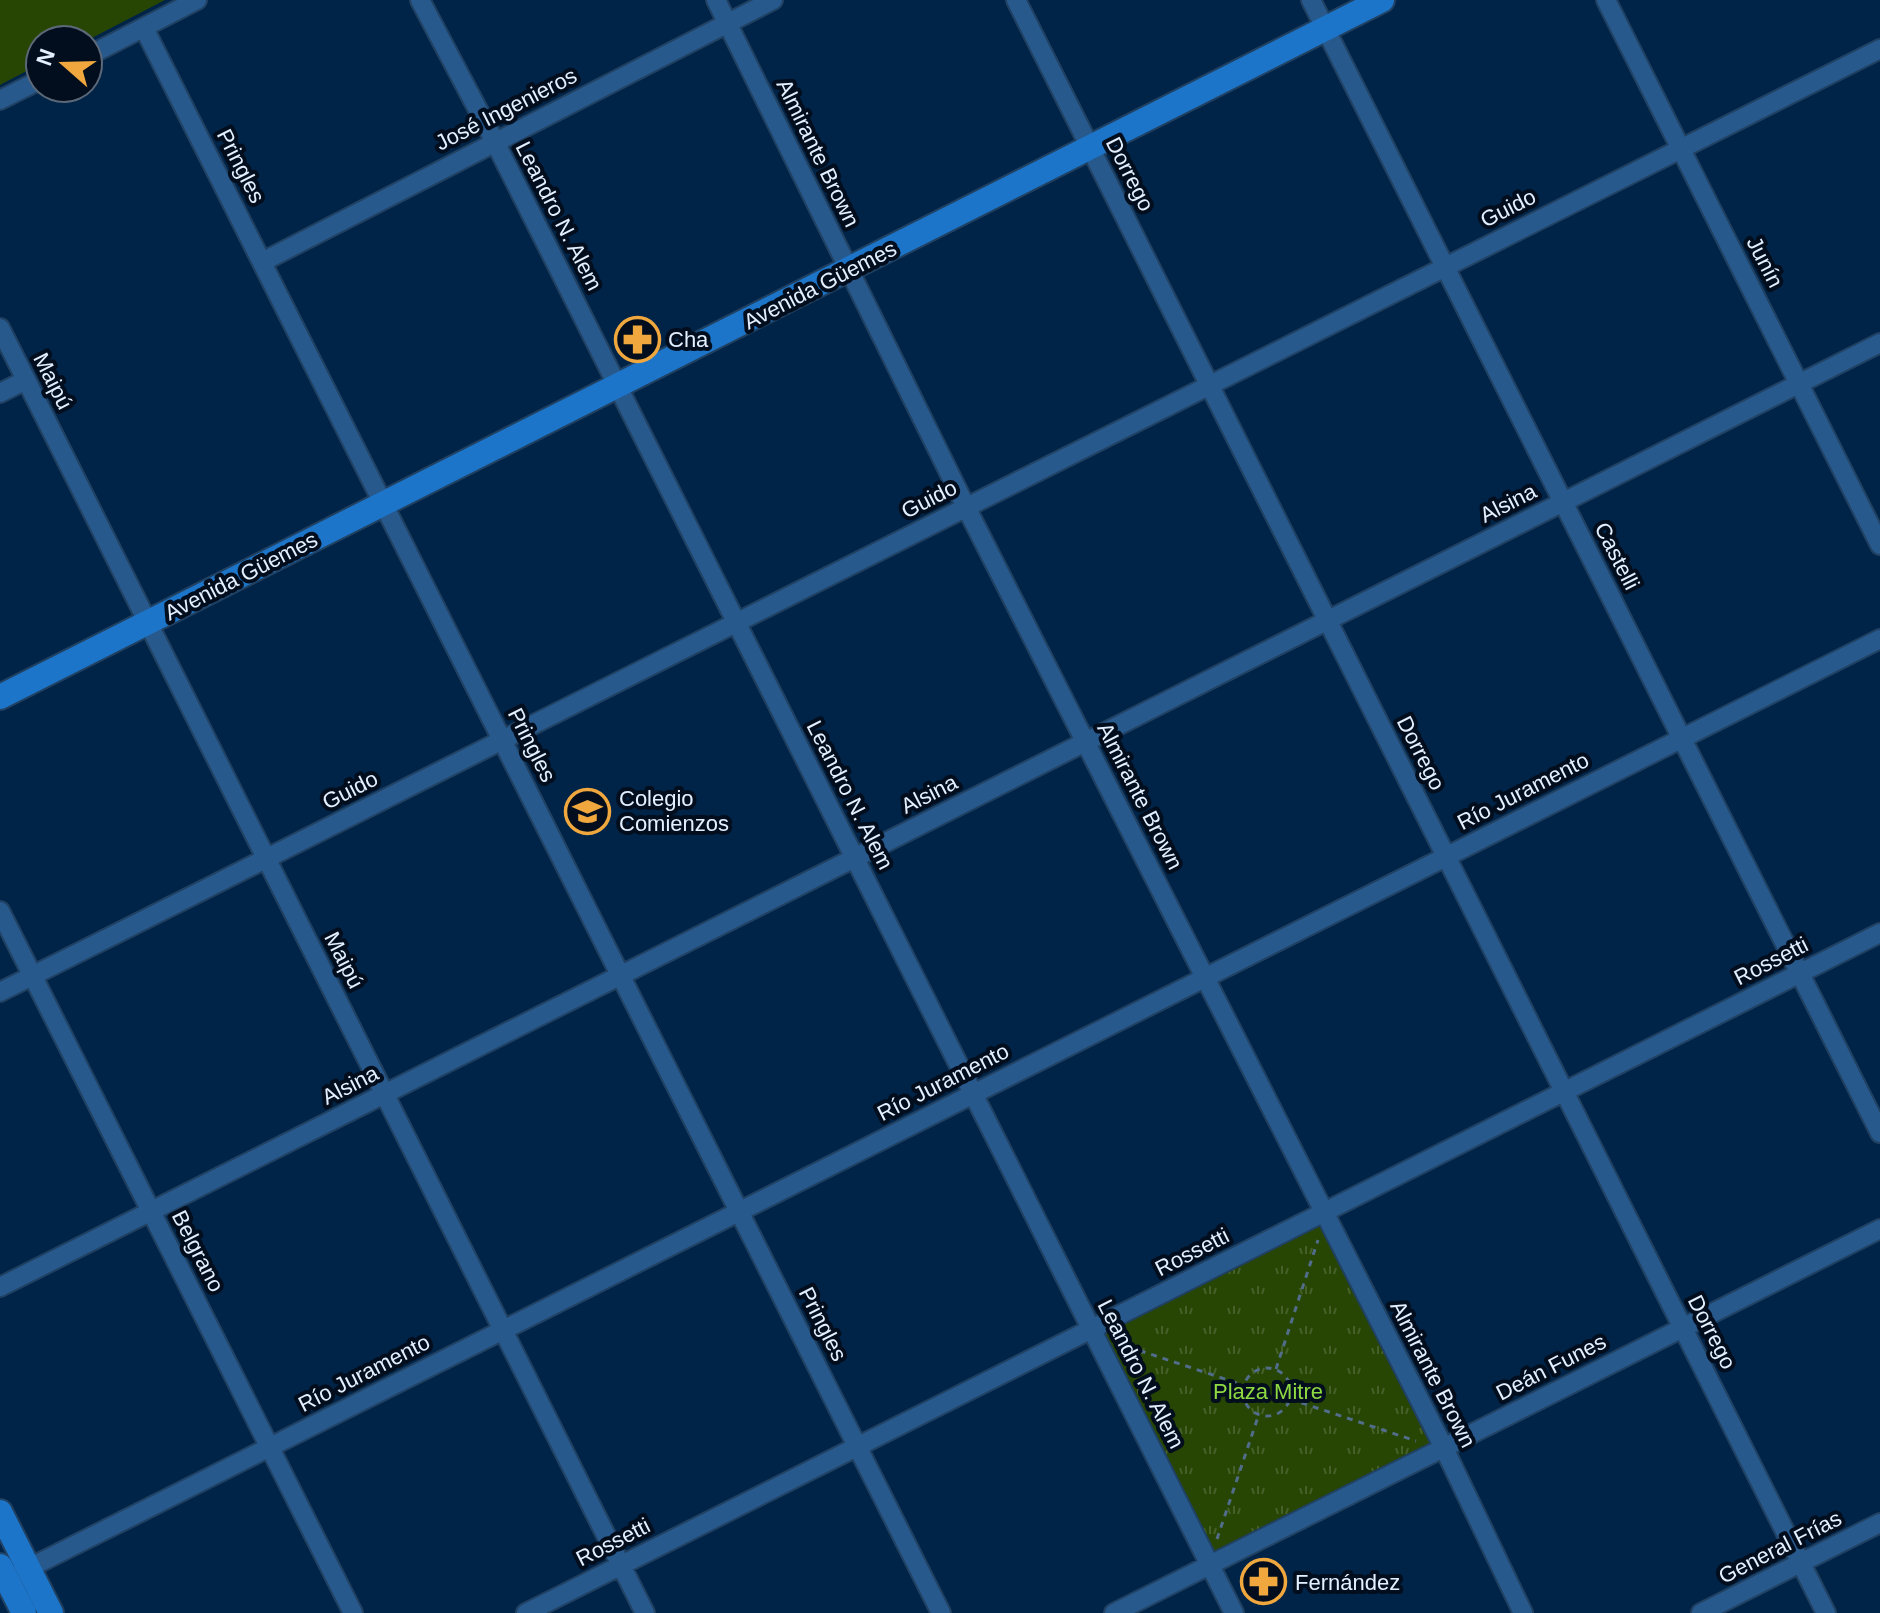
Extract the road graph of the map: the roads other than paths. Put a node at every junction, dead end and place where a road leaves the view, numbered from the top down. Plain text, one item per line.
1 (197, 0) edge
2 (420, 0) edge
3 (716, 0) edge
4 (773, 0) edge
5 (1016, 0) edge
6 (1311, 0) edge
7 (1382, 0) edge
8 (1606, 0) edge
9 (728, 23) junction
10 (144, 28) junction
11 (1325, 29) junction
12 (104, 48) edge
13 (1880, 49) edge
14 (24, 88) edge
15 (0, 100) edge
16 (495, 142) junction
17 (1090, 148) junction
18 (1681, 149) junction
19 (262, 262) junction
20 (1445, 267) junction
21 (849, 270) junction
22 (0, 328) edge
23 (1880, 343) edge
24 (26, 380) junction
25 (1799, 384) junction
26 (1209, 385) junction
27 (618, 387) junction
28 (0, 393) edge
29 (1563, 502) junction
30 (384, 504) junction
31 (966, 507) junction
32 (1880, 545) edge
33 (1328, 621) junction
34 (148, 623) junction
35 (737, 623) junction
36 (1880, 639) edge
37 (0, 697) edge
38 (1682, 738) junction
39 (502, 740) junction
40 (1086, 742) junction
41 (1446, 856) junction
42 (855, 858) junction
43 (266, 859) junction
44 (0, 911) edge
45 (1880, 933) edge
46 (1800, 973) junction
47 (33, 976) junction
48 (621, 976) junction
49 (1206, 977) junction
50 (0, 992) edge
51 (1564, 1092) junction
52 (385, 1094) junction
53 (973, 1094) junction
54 (1880, 1133) edge
55 (151, 1211) junction
56 (739, 1211) junction
57 (1323, 1220) junction
58 (1880, 1229) edge
59 (0, 1287) edge
60 (1683, 1328) junction
61 (1092, 1329) junction
62 (503, 1330) junction
63 (269, 1447) junction
64 (857, 1447) junction
65 (1444, 1448) junction
66 (0, 1512) edge
67 (1880, 1523) edge
68 (1801, 1563) junction
69 (621, 1565) junction
70 (1210, 1565) junction
71 (9, 1574) edge
72 (24, 1613) edge
73 (51, 1613) edge
74 (353, 1613) edge
75 (526, 1613) edge
76 (645, 1613) edge
77 (941, 1613) edge
78 (1114, 1613) edge
79 (1234, 1613) edge
80 (1523, 1613) edge
81 (1701, 1613) edge
82 (1826, 1613) edge

1 - 10 street
2 - 16 street, Leandro N. Alem
3 - 9 street, Almirante Brown
4 - 9 street, José Ingenieros
5 - 17 street, Dorrego
6 - 11 street, Castelli
7 - 11 main road, Avenida Güemes
8 - 18 street, Junín
9 - 16 street, José Ingenieros
9 - 21 street, Almirante Brown
10 - 12 street
10 - 19 street, Pringles
11 - 17 main road, Avenida Güemes
11 - 20 street, Castelli
13 - 18 street, Guido
14 - 15 street
16 - 19 street, José Ingenieros
16 - 27 street, Leandro N. Alem
17 - 21 main road, Avenida Güemes
17 - 26 street, Dorrego
18 - 20 street, Guido
18 - 25 street, Junín
19 - 30 street, Pringles
20 - 26 street, Guido
20 - 29 street, Castelli
21 - 27 main road, Avenida Güemes
21 - 31 street, Almirante Brown
22 - 24 street, Maipú
23 - 25 street, Alsina
24 - 28 street
24 - 34 street, Maipú
25 - 29 street, Alsina
25 - 32 street, Junín
26 - 31 street, Guido
26 - 33 street, Dorrego
27 - 30 main road, Avenida Güemes
27 - 35 street, Leandro N. Alem
29 - 33 street, Alsina
29 - 38 street, Castelli
30 - 34 main road, Avenida Güemes
30 - 39 street, Pringles
31 - 35 street, Guido
31 - 40 street, Almirante Brown
33 - 40 street, Alsina
33 - 41 street, Dorrego
34 - 37 main road, Avenida Güemes
34 - 43 street, Maipú
35 - 39 street, Guido
35 - 42 street, Leandro N. Alem
36 - 38 street, Río Juramento
38 - 41 street, Río Juramento
38 - 46 street, Castelli
39 - 43 street, Guido
39 - 48 street, Pringles
40 - 42 street, Alsina
40 - 49 street, Almirante Brown
41 - 49 street, Río Juramento
41 - 51 street, Dorrego
42 - 48 street, Alsina
42 - 53 street, Leandro N. Alem
43 - 47 street, Guido
43 - 52 street, Maipú
44 - 47 street, Belgrano
45 - 46 street, Rossetti
46 - 51 street, Rossetti
46 - 54 street, Castelli
47 - 50 street, Guido
47 - 55 street, Belgrano
48 - 52 street, Alsina
48 - 56 street, Pringles
49 - 53 street, Río Juramento
49 - 57 street, Almirante Brown
51 - 57 street, Rossetti
51 - 60 street, Dorrego
52 - 55 street, Alsina
52 - 62 street, Maipú
53 - 56 street, Río Juramento
53 - 61 street, Leandro N. Alem
55 - 59 street, Alsina
55 - 63 street, Belgrano
56 - 62 street, Río Juramento
56 - 64 street, Pringles
57 - 61 street, Rossetti
57 - 65 street, Almirante Brown
58 - 60 street, Deán Funes
60 - 65 street, Deán Funes
60 - 68 street, Dorrego
61 - 64 street, Rossetti
61 - 70 street, Leandro N. Alem
62 - 63 street, Río Juramento
62 - 69 street, Maipú
63 - 71 street, Río Juramento
63 - 74 street, Belgrano
64 - 69 street, Rossetti
64 - 77 street, Pringles
65 - 70 street, Deán Funes
65 - 80 street, Almirante Brown
66 - 71 main road
67 - 68 street, General Frías
68 - 81 street, General Frías
68 - 82 street, Dorrego
69 - 75 street, Rossetti
69 - 76 street, Maipú
70 - 78 street, Deán Funes
70 - 79 street, Leandro N. Alem
71 - 72 main road
71 - 73 main road

